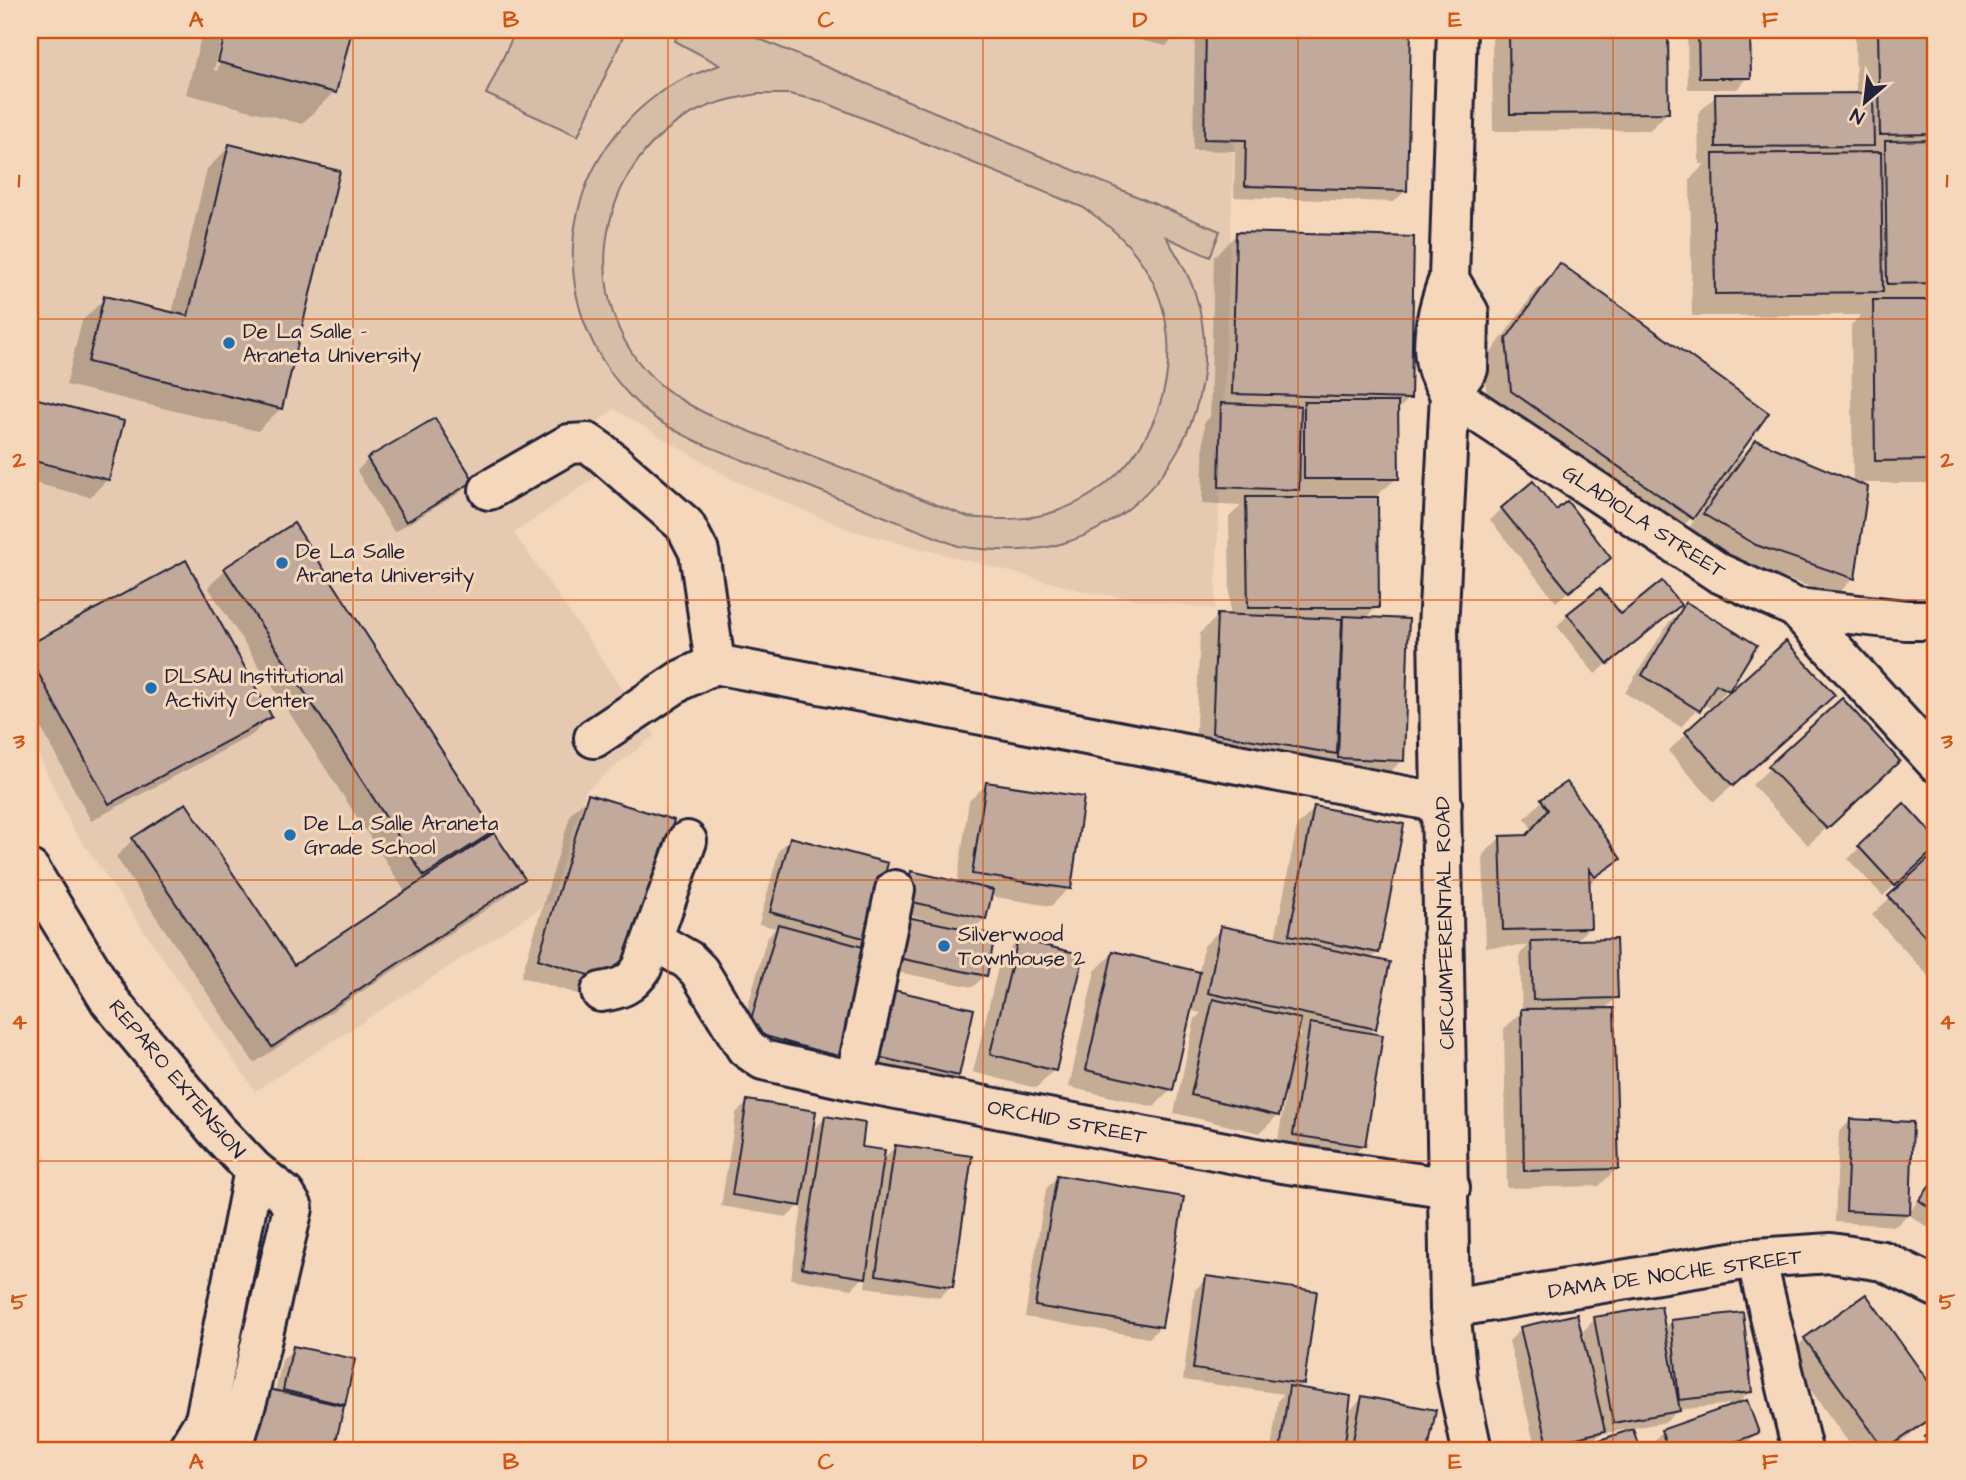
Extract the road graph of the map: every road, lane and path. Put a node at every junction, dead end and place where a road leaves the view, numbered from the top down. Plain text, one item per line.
1 (1457, 30) edge
2 (1450, 394) junction
3 (489, 490) dead end
4 (1796, 608) junction
5 (1936, 620) edge
6 (715, 664) junction
7 (594, 738) dead end
8 (1936, 762) edge
9 (1442, 803) junction
10 (687, 841) dead end
11 (34, 887) edge
12 (895, 890) dead end
13 (653, 940) junction
14 (601, 992) dead end
15 (855, 1081) junction
16 (254, 1170) junction
17 (1450, 1188) junction
18 (1756, 1258) junction
19 (1936, 1287) edge
20 (1450, 1308) junction
21 (187, 1450) edge
22 (232, 1450) edge
23 (1472, 1450) edge
24 (1802, 1450) edge

1 - 2 street, CIRCUMFERENTIAL ROAD
2 - 4 street, GLADIOLA STREET
2 - 9 street, CIRCUMFERENTIAL ROAD
3 - 6 street
4 - 5 street, GLADIOLA STREET
4 - 8 street
6 - 7 street
6 - 9 street
9 - 17 street, CIRCUMFERENTIAL ROAD
10 - 13 street
11 - 16 street, REPARO EXTENSION
12 - 15 street
13 - 14 street
13 - 15 street, ORCHID STREET
15 - 17 street, ORCHID STREET
16 - 21 street
16 - 22 street, REPARO EXTENSION
17 - 20 street, CIRCUMFERENTIAL ROAD
18 - 19 street, DAMA DE NOCHE STREET
18 - 20 street, DAMA DE NOCHE STREET
18 - 24 street
20 - 23 street, CIRCUMFERENTIAL ROAD

